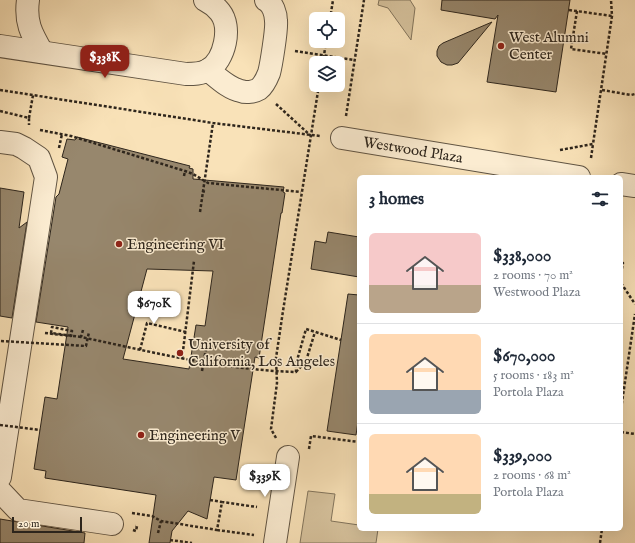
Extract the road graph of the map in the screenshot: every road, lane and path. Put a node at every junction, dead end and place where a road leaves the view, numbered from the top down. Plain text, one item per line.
1 (28, 0) edge
2 (205, 0) edge
3 (266, 0) edge
4 (333, 0) edge
5 (364, 0) edge
6 (611, 0) edge
7 (569, 10) dead end
8 (577, 11) junction
9 (331, 12) edge
10 (612, 16) junction
11 (0, 46) edge
12 (273, 47) junction
13 (325, 48) edge
14 (42, 52) junction
15 (607, 54) junction
16 (324, 55) junction
17 (354, 60) junction
18 (208, 70) junction
19 (259, 88) junction
20 (0, 90) edge
21 (602, 90) junction
22 (318, 92) edge
23 (635, 94) edge
24 (33, 95) junction
25 (0, 110) edge
26 (29, 118) junction
27 (213, 123) junction
28 (29, 127) dead end
29 (35, 129) dead end
30 (311, 136) junction
31 (342, 138) junction
32 (0, 142) edge
33 (593, 144) junction
34 (591, 156) dead end
35 (185, 171) junction
36 (552, 173) junction
37 (565, 175) edge
38 (184, 176) dead end
39 (204, 180) junction
40 (623, 184) edge
41 (635, 186) edge
42 (202, 191) junction
43 (206, 192) dead end
44 (301, 192) junction
45 (200, 212) dead end
46 (194, 261) dead end
47 (623, 286) edge
48 (635, 304) edge
49 (635, 314) edge
50 (22, 330) junction
51 (83, 330) dead end
52 (89, 332) dead end
53 (186, 332) junction
54 (315, 332) junction
55 (81, 337) junction
56 (341, 340) dead end
57 (1, 341) dead end
58 (206, 349) dead end
59 (140, 350) junction
60 (182, 359) junction
61 (202, 371) dead end
62 (276, 371) junction
63 (296, 372) junction
64 (623, 395) edge
65 (0, 424) edge
66 (271, 429) dead end
67 (40, 430) dead end
68 (623, 432) edge
69 (635, 434) edge
70 (357, 442) edge
71 (298, 456) joint
72 (0, 477) edge
73 (0, 491) edge
74 (210, 500) dead end
75 (222, 502) junction
76 (260, 508) dead end
77 (152, 516) dead end
78 (161, 521) junction
79 (112, 524) dead end
80 (217, 530) junction
81 (602, 531) edge
82 (158, 533) dead end
83 (266, 539) edge
84 (170, 540) dead end
85 (192, 543) edge
86 (600, 543) edge

1 - 14 street
2 - 18 street
3 - 12 street
4 - 9 path
5 - 17 path
6 - 10 path
7 - 8 path
8 - 10 path
8 - 15 path
10 - 15 path
11 - 14 street
12 - 16 path
12 - 19 street
13 - 16 path
14 - 18 street
15 - 21 path
16 - 17 path
17 - 31 path
18 - 19 street
19 - 30 path
20 - 24 path
21 - 23 path
21 - 33 path
22 - 30 path
24 - 26 path
24 - 27 path
25 - 26 path
26 - 28 path
27 - 30 path
27 - 39 path
29 - 35 path
30 - 31 path
30 - 44 path
31 - 36 street, Westwood Plaza
32 - 50 street
33 - 34 path
33 - 36 path
35 - 38 path
35 - 39 path
36 - 37 street, Westwood Plaza
39 - 42 path
39 - 44 path
40 - 41 street
42 - 43 path
42 - 45 path
44 - 62 path
46 - 53 path
47 - 48 path
49 - 64 path
50 - 55 path
50 - 72 street
51 - 55 path
52 - 57 path, bridge
53 - 59 path
53 - 60 path
54 - 56 path
54 - 63 path
54 - 63 path
55 - 59 path
58 - 61 path, bridge
59 - 60 path
60 - 62 path
62 - 63 path
62 - 66 path
65 - 67 path, bridge
68 - 69 path
70 - 71 path
71 - 83 street
73 - 79 street
74 - 75 path
75 - 76 path
75 - 80 path
77 - 78 path
78 - 80 path
78 - 82 path
80 - 83 path
81 - 86 path
84 - 85 path

